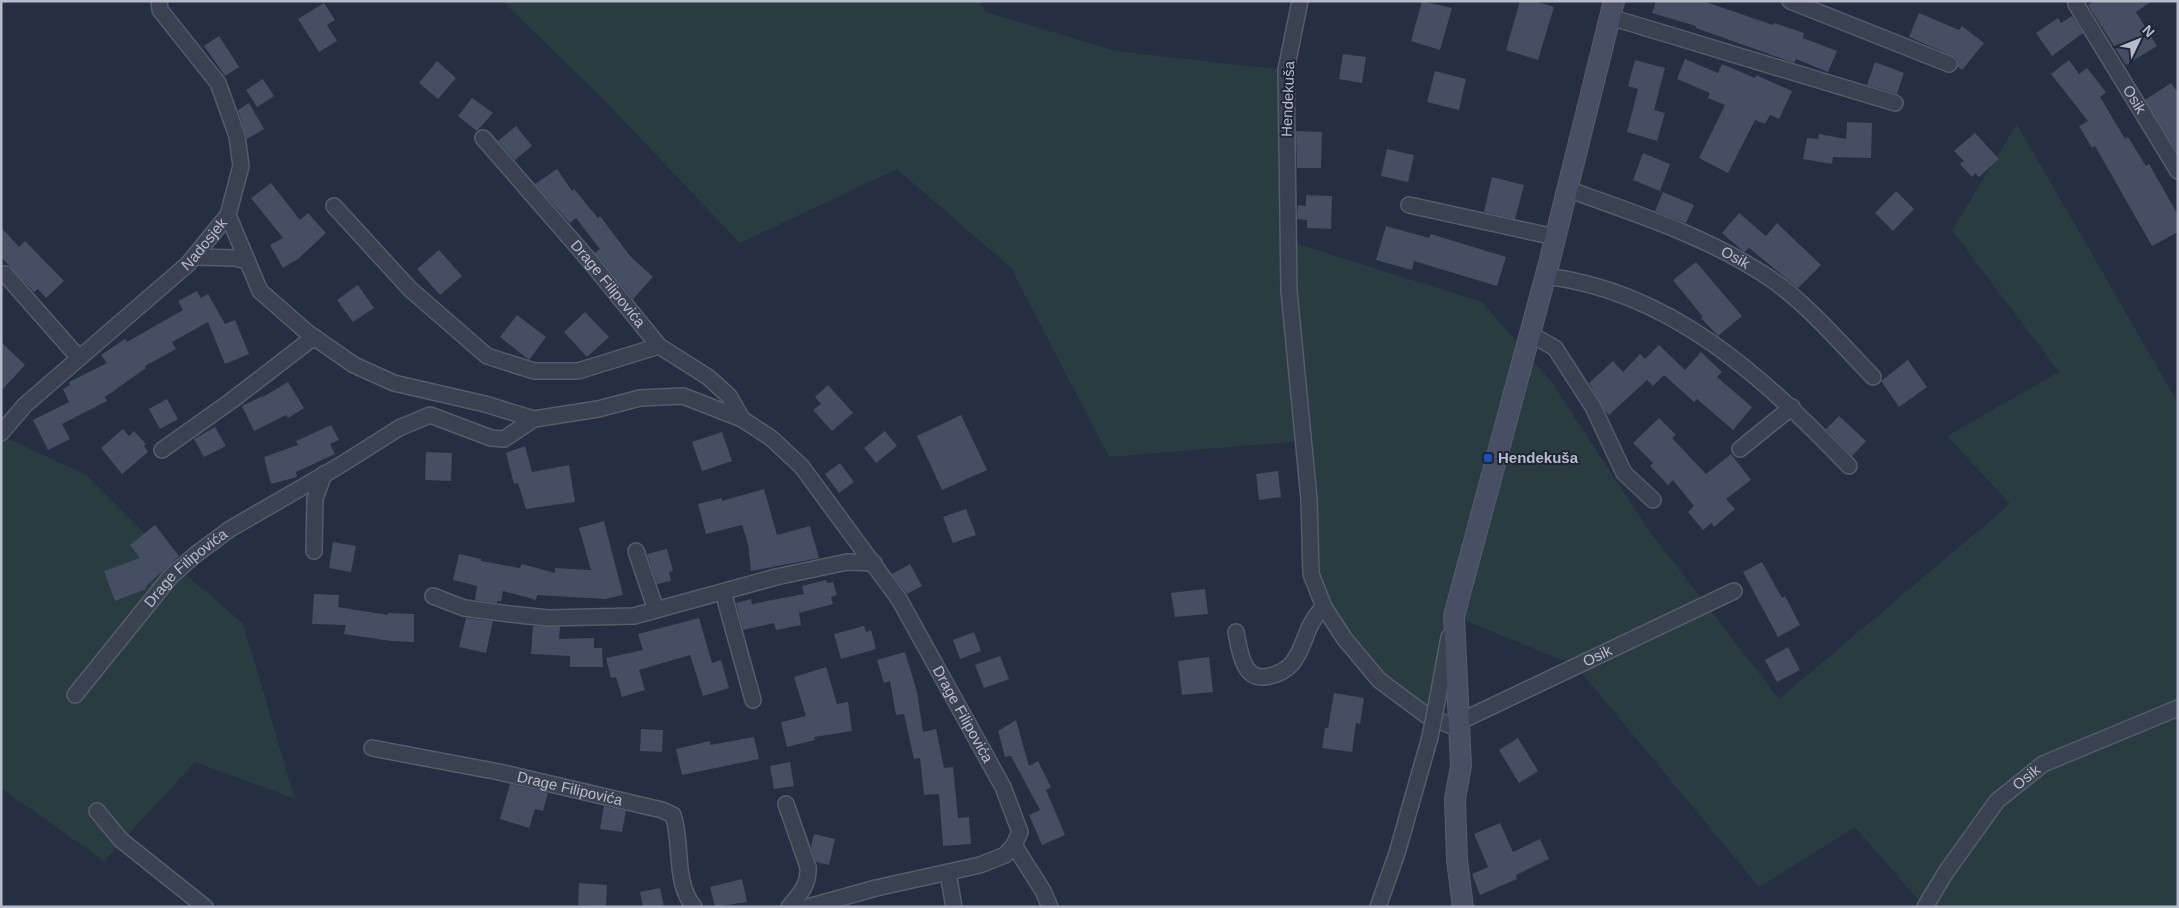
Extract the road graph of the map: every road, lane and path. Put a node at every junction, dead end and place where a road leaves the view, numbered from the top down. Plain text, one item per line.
1 (159, 1) edge
2 (1300, 1) edge
3 (1790, 1) edge
4 (2076, 4) dead end
5 (1612, 9) edge
6 (1949, 64) dead end
7 (1895, 103) dead end
8 (483, 138) dead end
9 (2178, 171) edge
10 (1567, 189) junction
11 (1409, 205) dead end
12 (334, 206) dead end
13 (228, 215) junction
14 (1555, 237) junction
15 (195, 257) junction
16 (247, 262) junction
17 (5, 274) dead end
18 (1545, 276) junction
19 (1530, 334) junction
20 (314, 337) junction
21 (659, 346) junction
22 (79, 358) junction
23 (1873, 377) dead end
24 (1792, 407) junction
25 (534, 419) junction
26 (742, 419) junction
27 (1, 433) edge
28 (1740, 449) dead end
29 (162, 450) dead end
30 (1849, 466) dead end
31 (324, 474) junction
32 (1653, 500) dead end
33 (314, 551) dead end
34 (636, 551) dead end
35 (874, 563) junction
36 (1734, 591) dead end
37 (723, 592) junction
38 (433, 596) dead end
39 (1324, 607) junction
40 (656, 610) junction
41 (1454, 616) junction
42 (1236, 632) dead end
43 (75, 695) dead end
44 (754, 700) dead end
45 (2178, 708) edge
46 (1461, 725) junction
47 (372, 748) dead end
48 (786, 804) dead end
49 (97, 812) dead end
50 (1014, 844) junction
51 (948, 873) junction
52 (205, 907) edge
53 (694, 907) edge
54 (789, 907) edge
55 (808, 907) edge
56 (954, 907) edge
57 (1050, 907) edge
58 (1378, 907) edge
59 (1463, 907) edge
60 (1925, 907) edge

1 - 13 street, Nadosjek
2 - 39 street, Hendekuša
3 - 6 street
4 - 9 street, Osik
5 - 7 street
5 - 10 main road
8 - 21 street, Drage Filipovića
10 - 14 main road
10 - 23 street, Osik
11 - 14 street
12 - 21 street
13 - 15 street, Nadosjek
13 - 16 street, Drage Filipovića
14 - 18 main road
15 - 16 street
15 - 22 street, Nadosjek
16 - 20 street, Drage Filipovića
17 - 22 street
18 - 19 main road
18 - 24 street
19 - 32 street
19 - 41 main road
20 - 25 street, Drage Filipovića
20 - 29 street
21 - 26 street, Drage Filipovića
22 - 27 street, Nadosjek
24 - 28 street
24 - 30 street
25 - 26 street, Drage Filipovića
25 - 31 street, Drage Filipovića
26 - 35 street, Drage Filipovića
31 - 33 street
31 - 43 street, Drage Filipovića
34 - 40 street
35 - 37 street
35 - 50 street, Drage Filipovića
36 - 46 street, Osik
37 - 40 street
37 - 44 street
38 - 40 street
39 - 42 street
39 - 46 street, Hendekuša
41 - 46 main road
41 - 58 street, bridge
45 - 60 street, Osik
46 - 59 main road
47 - 53 street, Drage Filipovića
48 - 54 street
49 - 52 street
50 - 51 street
50 - 57 street
51 - 55 street
51 - 56 street

